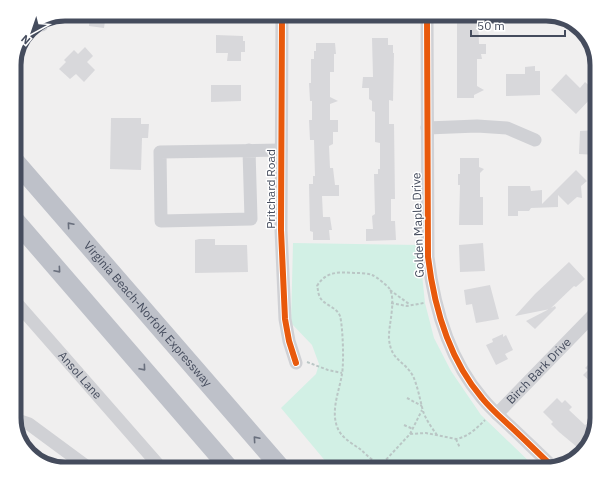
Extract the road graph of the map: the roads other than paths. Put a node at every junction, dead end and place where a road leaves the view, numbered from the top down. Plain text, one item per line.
1 (282, 21) edge
2 (427, 21) edge
3 (427, 128) junction
4 (535, 140) dead end
5 (249, 150) junction
6 (281, 150) junction
7 (21, 168) edge
8 (21, 227) edge
9 (21, 308) edge
10 (590, 318) edge
11 (296, 363) road end
12 (497, 414) junction
13 (21, 421) edge
14 (81, 462) edge
15 (156, 462) edge
16 (224, 462) edge
17 (276, 462) edge
18 (548, 462) edge

1 - 6 street, Pritchard Road
2 - 3 street, Golden Maple Drive
3 - 4 street
3 - 12 street, Golden Maple Drive
5 - 5 street
5 - 6 street
6 - 11 street, Pritchard Road
17 -> 7 highway, Virginia Beach-Norfolk Expressway
8 -> 16 highway
9 - 15 street, Ansol Lane
10 - 12 street, Birch Bark Drive
12 - 18 street, Golden Maple Drive
13 - 14 street

